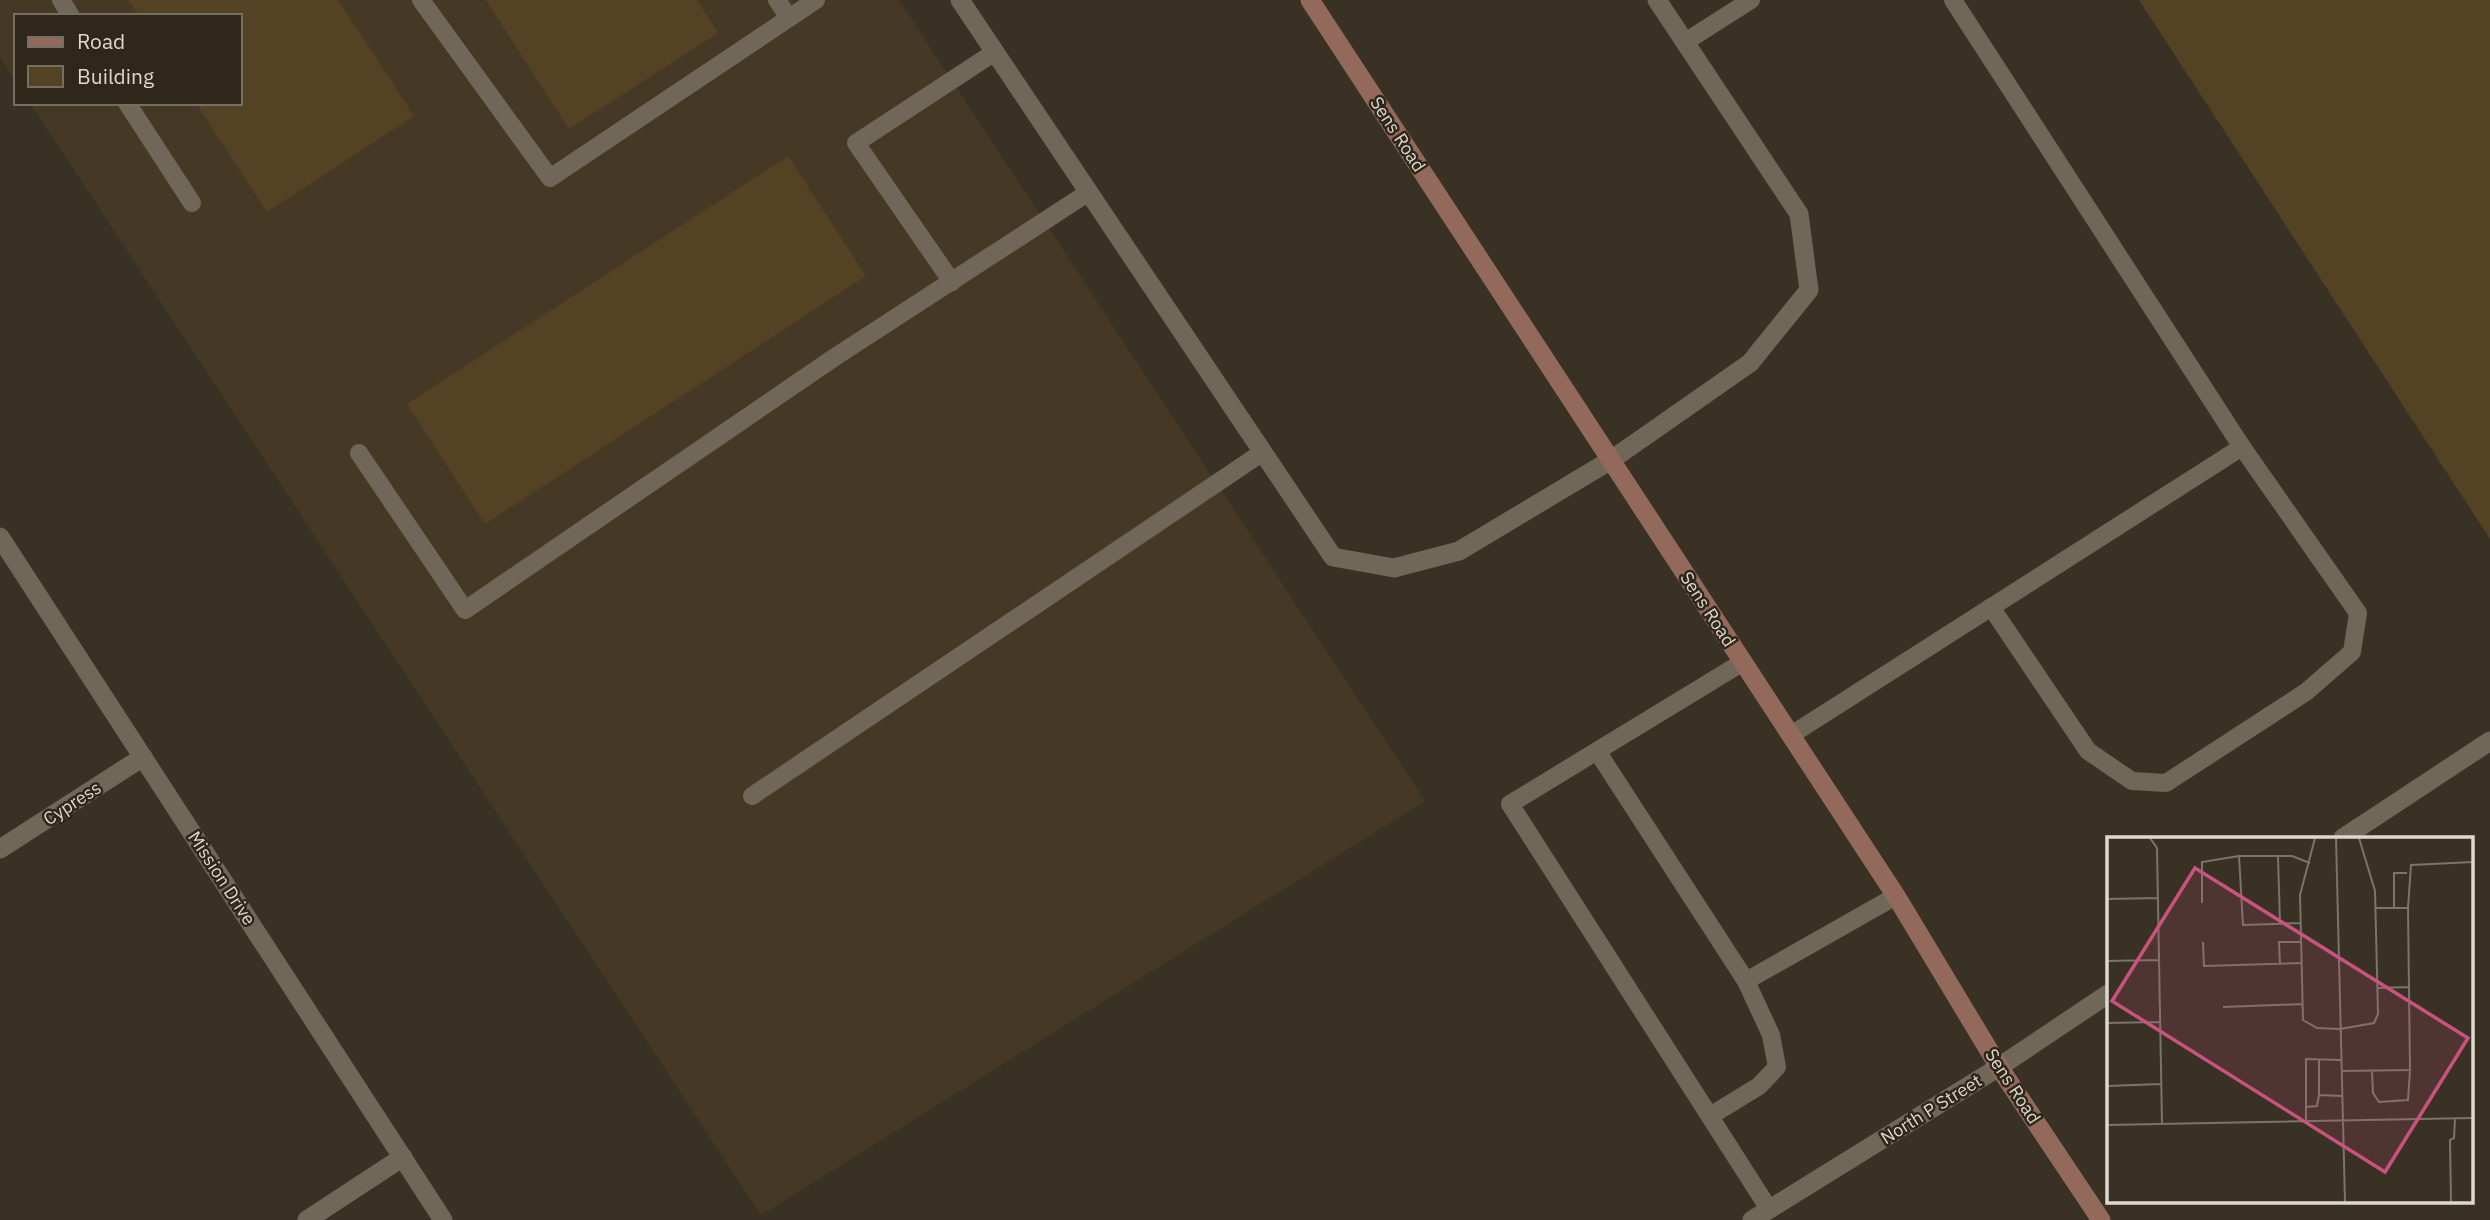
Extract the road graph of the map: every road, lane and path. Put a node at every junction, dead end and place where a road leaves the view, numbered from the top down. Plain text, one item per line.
1 (421, 0) edge
2 (777, 0) edge
3 (816, 0) edge
4 (960, 0) edge
5 (1310, 0) edge
6 (1657, 0) edge
7 (1751, 0) edge
8 (1953, 0) edge
9 (789, 18) junction
10 (1685, 42) junction
11 (995, 52) junction
12 (128, 105) edge
13 (1089, 192) junction
14 (192, 203) dead end
15 (952, 282) junction
16 (2242, 447) junction
17 (1263, 452) junction
18 (359, 453) dead end
19 (1611, 460) junction
20 (0, 537) edge
21 (1991, 607) junction
22 (1743, 662) junction
23 (1791, 735) junction
24 (2490, 741) edge
25 (1597, 751) junction
26 (143, 757) junction
27 (752, 796) dead end
28 (2345, 837) edge
29 (0, 849) edge
30 (1896, 896) junction
31 (1746, 981) junction
32 (2107, 995) edge
33 (1999, 1067) junction
34 (1710, 1116) junction
35 (403, 1157) junction
36 (1769, 1209) junction
37 (307, 1220) edge
38 (443, 1220) edge
39 (1752, 1220) edge
40 (2101, 1220) edge

1 - 9 lane
2 - 9 lane
3 - 9 lane
4 - 11 street
5 - 19 main road, Sens Road
6 - 10 street
7 - 10 lane
8 - 16 lane
10 - 19 street
11 - 13 street
11 - 15 lane
12 - 14 lane
13 - 15 lane
13 - 17 street
15 - 18 lane
16 - 21 lane
16 - 21 lane
17 - 19 street
17 - 27 lane
19 - 22 main road, Sens Road
20 - 26 street, Mission Drive
21 - 23 lane
22 - 23 main road, Sens Road
22 - 25 lane
23 - 30 main road, Sens Road
24 - 28 street
25 - 31 lane
25 - 34 lane
26 - 29 street, Cypress
26 - 35 street, Mission Drive
30 - 31 lane
30 - 33 main road, Sens Road
31 - 34 lane
32 - 33 street, North P Street
33 - 36 street, North P Street
33 - 40 main road, Sens Road
34 - 36 lane
35 - 37 street
35 - 38 street, Mission Drive
36 - 39 street, North P Street

